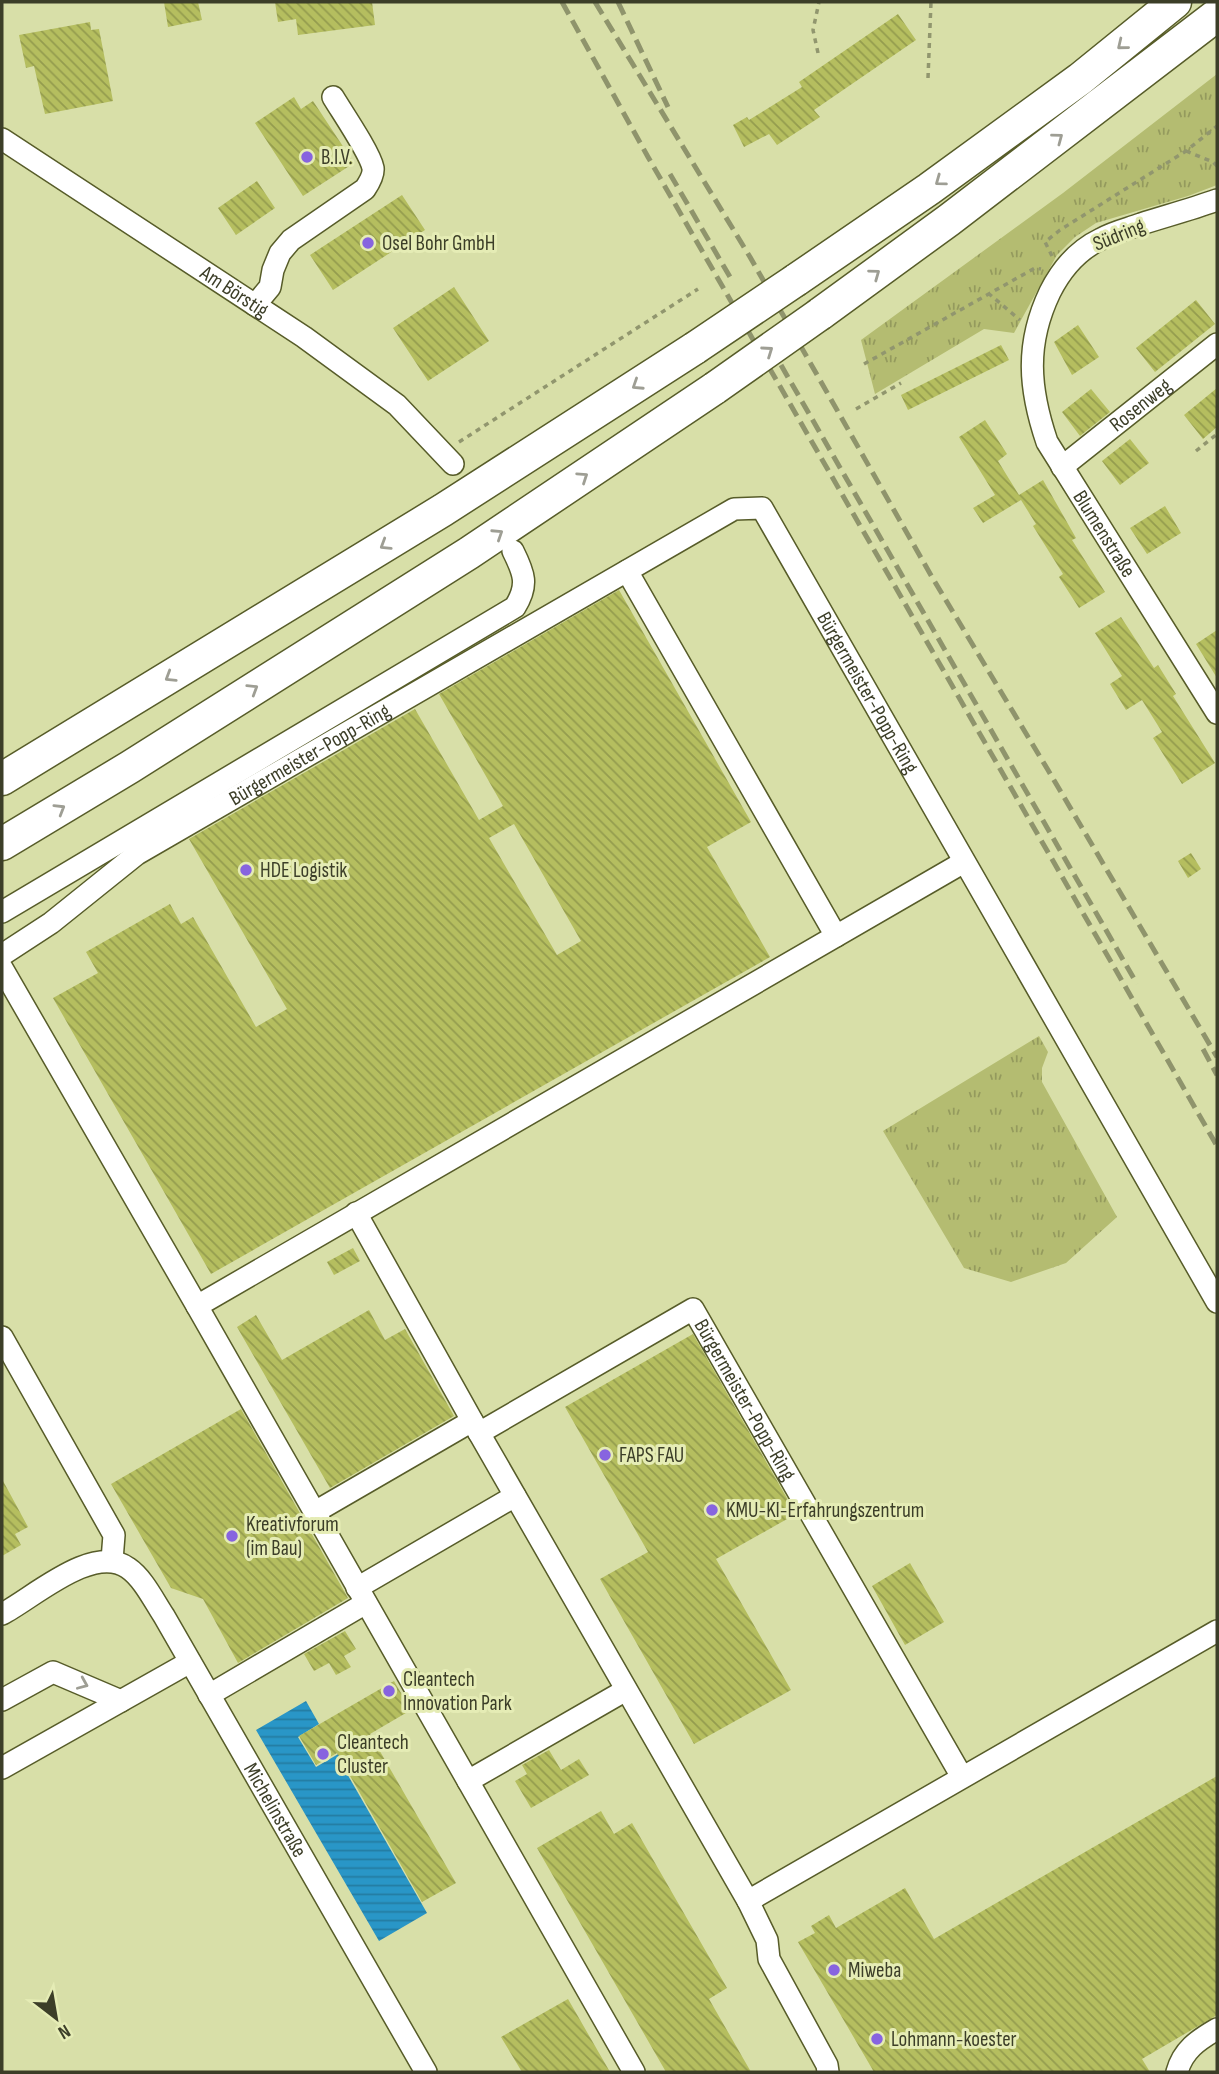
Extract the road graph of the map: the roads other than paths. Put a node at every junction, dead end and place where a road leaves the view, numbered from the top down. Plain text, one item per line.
1 (1175, 2) edge
2 (1217, 16) edge
3 (333, 97) dead end
4 (2, 139) edge
5 (1217, 200) edge
6 (255, 305) junction
7 (1034, 337) joint
8 (1217, 344) edge
9 (448, 458) road end
10 (1062, 467) junction
11 (513, 551) dead end
12 (627, 571) junction
13 (1217, 713) edge
14 (2, 779) edge
15 (2, 844) edge
16 (964, 862) junction
17 (2, 912) edge
18 (836, 936) junction
19 (2, 955) edge
20 (2, 968) edge
21 (356, 1213) junction
22 (1217, 1302) edge
23 (197, 1306) junction
24 (2, 1338) edge
25 (476, 1427) junction
26 (515, 1496) junction
27 (315, 1512) junction
28 (112, 1560) junction
29 (361, 1595) junction
30 (6, 1605) edge
31 (1217, 1631) edge
32 (190, 1662) junction
33 (626, 1690) junction
34 (209, 1695) junction
35 (2, 1700) edge
36 (121, 1701) junction
37 (2, 1768) edge
38 (962, 1777) junction
39 (468, 1781) junction
40 (748, 1901) junction
41 (1217, 2029) edge
42 (426, 2072) edge
43 (634, 2072) edge
44 (828, 2072) edge
45 (1177, 2072) edge

1 -> 14 highway, bridge
15 -> 2 highway, bridge
3 - 6 street
4 - 6 street, Am Börstig
5 - 7 street, Südring
6 - 9 street, Am Börstig
7 - 10 street, Blumenstraße
8 - 10 street, Rosenweg
10 - 13 street, Blumenstraße
11 - 17 street
12 - 16 street, Bürgermeister-Popp-Ring
12 - 18 street
12 - 19 street, Bürgermeister-Popp-Ring
16 - 18 street
16 - 22 street, Bürgermeister-Popp-Ring
18 - 21 street
20 - 23 street
21 - 23 street
21 - 25 street
23 - 27 street
24 - 28 street
25 - 26 street
25 - 27 street
25 - 38 street, Bürgermeister-Popp-Ring
26 - 29 street
26 - 33 street
27 - 29 street
28 - 30 street
28 - 32 street, Michelinstraße
29 - 34 street
29 - 39 street
31 - 38 street
32 - 34 street, Michelinstraße
32 - 36 street
33 - 39 street
33 - 40 street
34 - 42 street, Michelinstraße
35 -> 36 street
36 - 37 street
38 - 40 street
39 - 43 street
40 - 44 street
41 - 45 street

